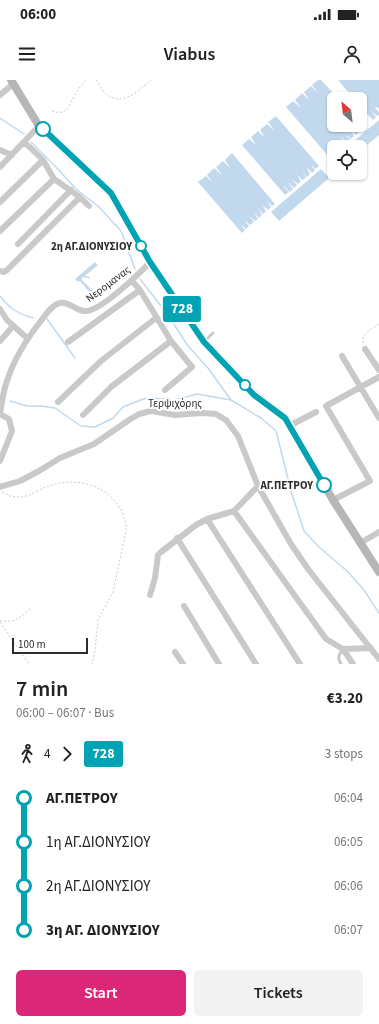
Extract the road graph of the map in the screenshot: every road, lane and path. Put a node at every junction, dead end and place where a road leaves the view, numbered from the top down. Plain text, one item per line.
1 (87, 80) edge
2 (96, 80) edge
3 (151, 80) edge
4 (12, 82) edge
5 (0, 95) edge
6 (52, 112) dead end
7 (39, 126) junction
8 (24, 142) junction
9 (0, 150) edge
10 (12, 155) junction
11 (43, 160) junction
12 (0, 167) edge
13 (54, 179) junction
14 (72, 190) junction
15 (80, 197) junction
16 (0, 202) edge
17 (89, 206) dead end
18 (0, 231) edge
19 (18, 244) dead end
20 (150, 262) junction
21 (0, 272) edge
22 (132, 281) junction
23 (140, 290) junction
24 (0, 310) edge
25 (2, 316) edge
26 (156, 318) junction
27 (379, 324) edge
28 (14, 326) junction
29 (213, 333) dead end
30 (27, 338) junction
31 (0, 341) edge
32 (171, 341) junction
33 (68, 342) dead end
34 (204, 342) junction
35 (365, 349) joint
36 (342, 356) dead end
37 (379, 370) edge
38 (379, 377) edge
39 (360, 387) junction
40 (165, 390) dead end
41 (58, 402) dead end
42 (316, 412) dead end
43 (0, 414) edge
44 (83, 416) dead end
45 (379, 418) edge
46 (291, 425) junction
47 (0, 461) edge
48 (258, 486) junction
49 (0, 488) edge
50 (0, 491) edge
51 (333, 500) junction
52 (234, 511) junction
53 (207, 519) junction
54 (379, 532) edge
55 (177, 538) junction
56 (360, 543) junction
57 (379, 572) edge
58 (150, 595) dead end
59 (184, 606) dead end
60 (31, 608) dead end
61 (0, 622) edge
62 (371, 648) junction
63 (343, 650) junction
64 (175, 652) dead end
65 (379, 659) edge
66 (29, 664) edge
67 (92, 664) edge
68 (183, 664) edge
69 (219, 664) edge
70 (256, 664) edge
71 (300, 664) edge
72 (341, 664) edge
73 (353, 664) edge

1 - 6 path
2 - 3 path
4 - 5 street
4 - 7 street
7 - 8 street
7 - 20 street
8 - 10 street
8 - 11 street
9 - 10 street
10 - 12 street
11 - 13 street
11 - 16 street
13 - 14 street
13 - 18 street
14 - 15 street
14 - 19 street
15 - 17 street
15 - 21 street
20 - 22 street, Νερομανας
20 - 34 street
22 - 23 street
22 - 30 street, Νερομανας
23 - 26 street
23 - 33 street
24 - 25 street
25 - 28 street
26 - 32 street
26 - 41 street
27 - 35 path
28 - 30 street
28 - 31 street
29 - 34 lane
30 - 43 street, Νερομανας
32 - 40 street
32 - 44 street
34 - 46 street
35 - 37 street
36 - 39 street
38 - 39 street
39 - 45 street
39 - 51 street
42 - 46 street
43 - 47 street
46 - 51 street
48 - 49 street, Τερψιχόρης
48 - 52 street
48 - 62 street, Τερψιχόρης
50 - 67 path
51 - 56 street
52 - 53 street
52 - 63 street
53 - 55 street
53 - 71 street
54 - 56 street
55 - 58 street
55 - 70 street
56 - 57 street
59 - 69 street
60 - 61 path
61 - 66 path
62 - 63 street
62 - 65 street, Τερψιχόρης
63 - 72 lane
63 - 73 street
64 - 68 street

